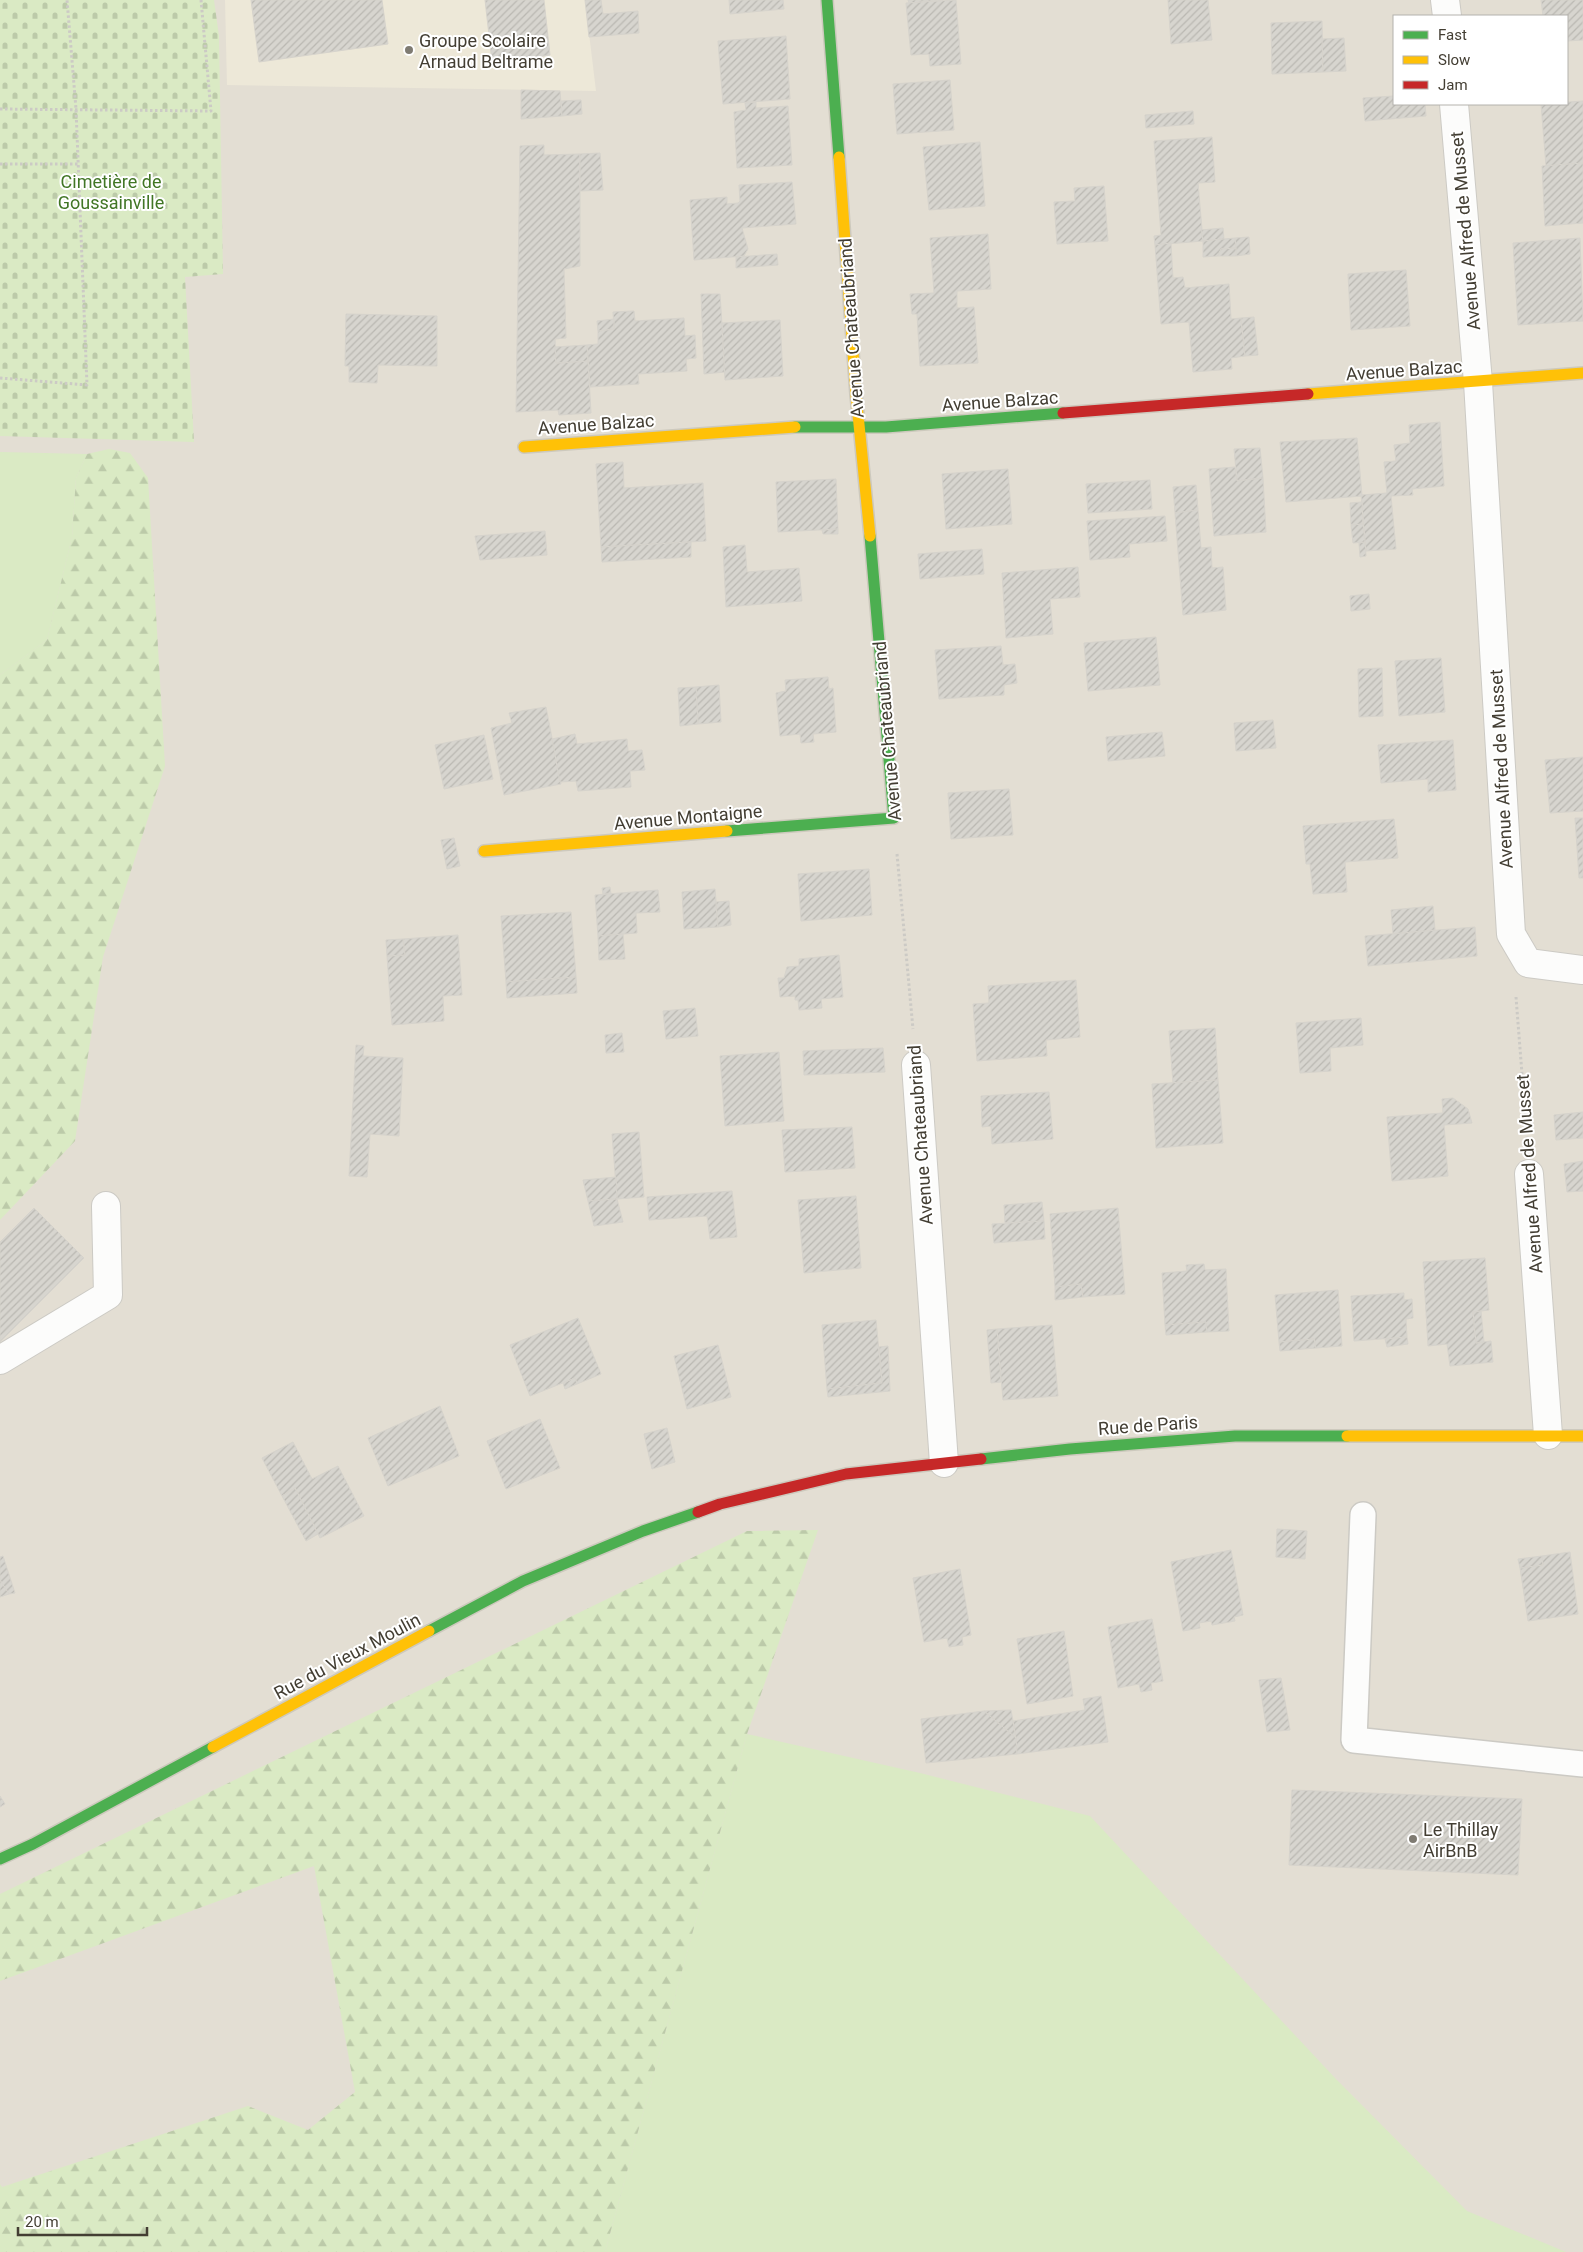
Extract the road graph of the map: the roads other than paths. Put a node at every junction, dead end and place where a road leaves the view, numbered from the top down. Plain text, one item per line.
1 (828, 0) edge
2 (1445, 0) edge
3 (1447, 15) edge
4 (1454, 105) edge
5 (1583, 373) edge
6 (1478, 382) junction
7 (859, 428) junction
8 (524, 447) dead end
9 (894, 818) joint
10 (484, 851) dead end
11 (1583, 970) edge
12 (916, 1065) road end
13 (1529, 1174) road end
14 (106, 1206) dead end
15 (0, 1360) edge
16 (1548, 1435) junction
17 (1583, 1436) edge
18 (944, 1463) junction
19 (720, 1504) joint
20 (1363, 1515) dead end
21 (1583, 1764) edge
22 (0, 1859) edge

1 - 7 street, Avenue Chateaubriand
2 - 3 street
4 - 6 street, Avenue Alfred de Musset
5 - 6 street, Avenue Balzac
6 - 7 street, Avenue Balzac
6 - 11 street, Avenue Alfred de Musset
7 - 8 street, Avenue Balzac
7 - 9 street, Avenue Chateaubriand
9 - 10 street, Avenue Montaigne
12 - 18 street, Avenue Chateaubriand
13 - 16 street, Avenue Alfred de Musset
14 - 15 street
16 - 17 street, Rue de Paris
16 - 18 street, Rue de Paris
18 - 19 street, Rue de Paris
19 - 22 street, Rue du Vieux Moulin
20 - 21 lane

